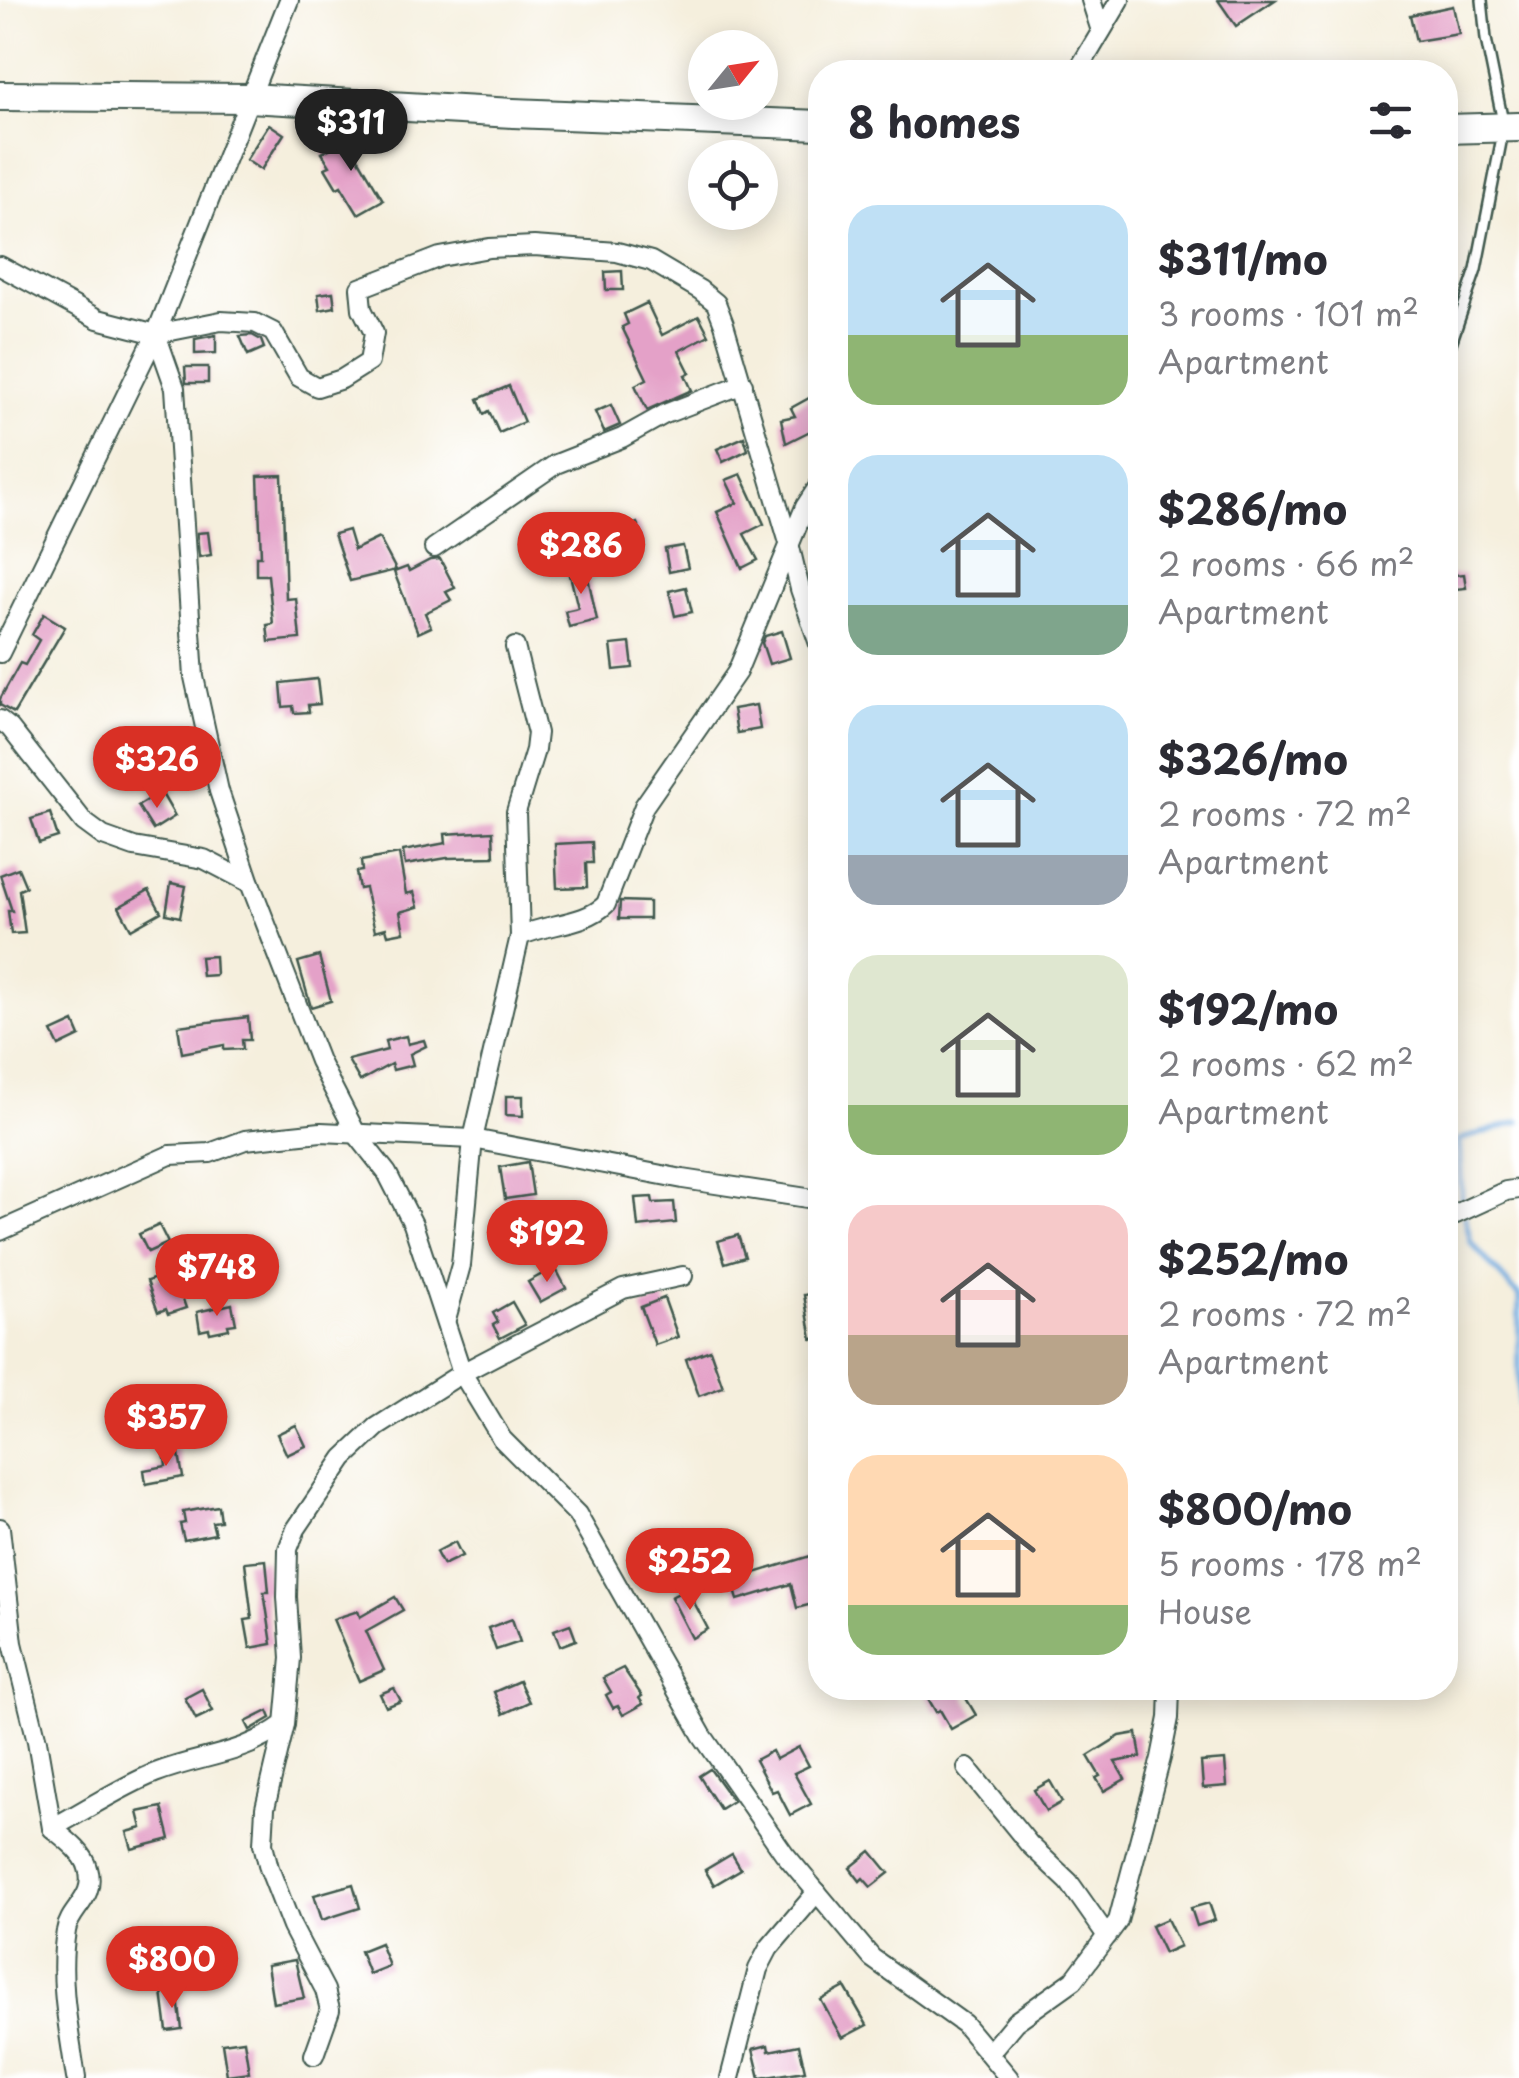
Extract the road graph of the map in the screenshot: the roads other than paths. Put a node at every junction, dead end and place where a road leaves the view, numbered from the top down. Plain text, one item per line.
1 (289, 0) edge
2 (1092, 0) edge
3 (1120, 0) edge
4 (1482, 0) edge
5 (1101, 31) junction
6 (1084, 60) edge
7 (0, 96) edge
8 (249, 98) junction
9 (808, 125) edge
10 (1512, 127) edge
11 (1458, 129) edge
12 (0, 266) edge
13 (1458, 323) edge
14 (156, 334) junction
15 (743, 384) junction
16 (808, 501) edge
17 (789, 543) junction
18 (434, 548) dead end
19 (808, 612) edge
20 (514, 647) dead end
21 (0, 654) edge
22 (0, 720) edge
23 (250, 882) junction
24 (520, 936) junction
25 (356, 1135) junction
26 (473, 1139) junction
27 (1519, 1188) edge
28 (808, 1195) edge
29 (1458, 1214) edge
30 (0, 1231) edge
31 (684, 1276) dead end
32 (446, 1322) junction
33 (462, 1374) junction
34 (0, 1528) edge
35 (1170, 1700) edge
36 (285, 1724) junction
37 (967, 1768) dead end
38 (52, 1828) junction
39 (817, 1892) junction
40 (1108, 1936) junction
41 (990, 2052) junction
42 (314, 2055) dead end
43 (76, 2078) edge
44 (730, 2078) edge
45 (1009, 2078) edge

1 - 8 street
2 - 5 street
3 - 5 street
4 - 10 lane
5 - 6 street
7 - 8 main road
8 - 9 main road
8 - 14 street
10 - 11 main road
10 - 13 lane
12 - 14 street
14 - 15 street
14 - 21 street
14 - 23 street
15 - 17 street
15 - 18 street
16 - 17 street
17 - 19 street
17 - 24 street
20 - 24 street
22 - 23 street
23 - 25 street
24 - 26 street
25 - 26 street
25 - 30 street
25 - 32 street
26 - 28 street
26 - 32 street
27 - 29 street
31 - 33 street
32 - 33 street
33 - 36 street
33 - 39 street
34 - 38 street
35 - 40 street
36 - 38 street
36 - 42 street
37 - 40 street
38 - 43 street
39 - 41 street
39 - 44 street
40 - 41 street
41 - 45 street

